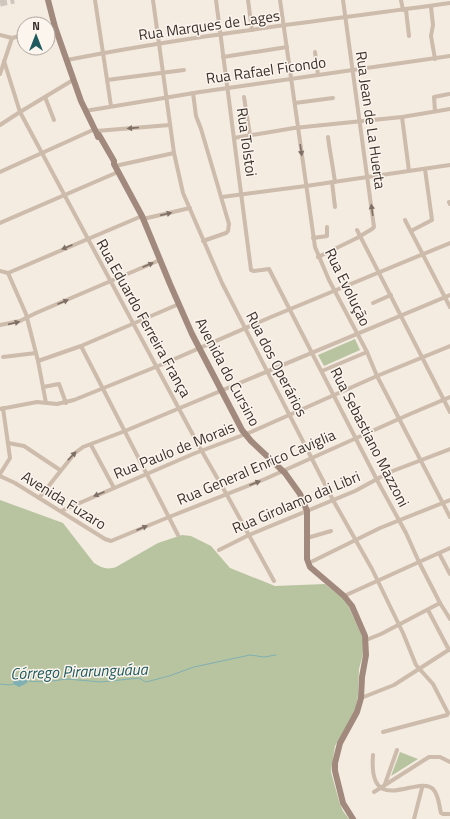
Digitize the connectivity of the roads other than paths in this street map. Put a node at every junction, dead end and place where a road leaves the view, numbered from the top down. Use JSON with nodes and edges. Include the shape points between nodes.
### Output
{"nodes":[{"id":1,"x":48,"y":0,"type":"edge"},
{"id":2,"x":94,"y":0,"type":"edge"},
{"id":3,"x":153,"y":0,"type":"edge"},
{"id":4,"x":216,"y":0,"type":"edge"},
{"id":5,"x":248,"y":0,"type":"edge"},
{"id":6,"x":280,"y":0,"type":"edge"},
{"id":7,"x":343,"y":0,"type":"edge"},
{"id":8,"x":401,"y":0,"type":"edge"},
{"id":9,"x":447,"y":2,"type":"edge"},
{"id":10,"x":431,"y":6,"type":"junction"},
{"id":11,"x":404,"y":10,"type":"junction"},
{"id":12,"x":52,"y":16,"type":"edge"},
{"id":13,"x":345,"y":18,"type":"junction"},
{"id":14,"x":284,"y":26,"type":"junction"},
{"id":15,"x":56,"y":30,"type":"edge"},
{"id":16,"x":252,"y":30,"type":"junction"},
{"id":17,"x":0,"y":35,"type":"edge"},
{"id":18,"x":220,"y":35,"type":"junction"},
{"id":19,"x":410,"y":36,"type":"dead end"},
{"id":20,"x":16,"y":37,"type":"edge"},
{"id":21,"x":12,"y":38,"type":"junction"},
{"id":22,"x":159,"y":44,"type":"junction"},
{"id":23,"x":287,"y":47,"type":"junction"},
{"id":24,"x":315,"y":52,"type":"dead end"},
{"id":25,"x":103,"y":53,"type":"junction"},
{"id":26,"x":450,"y":56,"type":"edge"},
{"id":27,"x":223,"y":57,"type":"junction"},
{"id":28,"x":435,"y":58,"type":"junction"},
{"id":29,"x":67,"y":60,"type":"junction"},
{"id":30,"x":4,"y":62,"type":"junction"},
{"id":31,"x":184,"y":70,"type":"dead end"},
{"id":32,"x":352,"y":70,"type":"junction"},
{"id":33,"x":163,"y":72,"type":"junction"},
{"id":34,"x":0,"y":74,"type":"edge"},
{"id":35,"x":318,"y":75,"type":"junction"},
{"id":36,"x":291,"y":79,"type":"junction"},
{"id":37,"x":73,"y":80,"type":"junction"},
{"id":38,"x":107,"y":80,"type":"junction"},
{"id":39,"x":227,"y":88,"type":"junction"},
{"id":40,"x":193,"y":93,"type":"junction"},
{"id":41,"x":449,"y":94,"type":"dead end"},
{"id":42,"x":44,"y":97,"type":"junction"},
{"id":43,"x":244,"y":97,"type":"dead end"},
{"id":44,"x":167,"y":98,"type":"junction"},
{"id":45,"x":333,"y":98,"type":"dead end"},
{"id":46,"x":295,"y":103,"type":"junction"},
{"id":47,"x":111,"y":106,"type":"junction"},
{"id":48,"x":450,"y":109,"type":"edge"},
{"id":49,"x":86,"y":110,"type":"junction"},
{"id":50,"x":435,"y":111,"type":"junction"},
{"id":51,"x":20,"y":112,"type":"junction"},
{"id":52,"x":402,"y":117,"type":"junction"},
{"id":53,"x":54,"y":120,"type":"dead end"},
{"id":54,"x":359,"y":121,"type":"junction"},
{"id":55,"x":0,"y":125,"type":"edge"},
{"id":56,"x":170,"y":125,"type":"junction"},
{"id":57,"x":298,"y":127,"type":"junction"},
{"id":58,"x":96,"y":131,"type":"junction"},
{"id":59,"x":250,"y":135,"type":"junction"},
{"id":60,"x":328,"y":137,"type":"dead end"},
{"id":61,"x":234,"y":138,"type":"junction"},
{"id":62,"x":42,"y":153,"type":"junction"},
{"id":63,"x":174,"y":153,"type":"junction"},
{"id":64,"x":450,"y":165,"type":"edge"},
{"id":65,"x":116,"y":167,"type":"junction"},
{"id":66,"x":425,"y":169,"type":"junction"},
{"id":67,"x":409,"y":171,"type":"junction"},
{"id":68,"x":0,"y":172,"type":"edge"},
{"id":69,"x":367,"y":178,"type":"junction"},
{"id":70,"x":334,"y":182,"type":"junction"},
{"id":71,"x":306,"y":186,"type":"junction"},
{"id":72,"x":241,"y":195,"type":"junction"},
{"id":73,"x":64,"y":196,"type":"junction"},
{"id":74,"x":222,"y":197,"type":"junction"},
{"id":75,"x":335,"y":207,"type":"dead end"},
{"id":76,"x":190,"y":208,"type":"junction"},
{"id":77,"x":142,"y":218,"type":"junction"},
{"id":78,"x":405,"y":220,"type":"dead end"},
{"id":79,"x":0,"y":223,"type":"edge"},
{"id":80,"x":326,"y":227,"type":"dead end"},
{"id":81,"x":357,"y":230,"type":"dead end"},
{"id":82,"x":411,"y":231,"type":"junction"},
{"id":83,"x":361,"y":236,"type":"junction"},
{"id":84,"x":87,"y":238,"type":"junction"},
{"id":85,"x":313,"y":238,"type":"junction"},
{"id":86,"x":203,"y":241,"type":"junction"},
{"id":87,"x":450,"y":243,"type":"edge"},
{"id":88,"x":424,"y":254,"type":"junction"},
{"id":89,"x":318,"y":257,"type":"junction"},
{"id":90,"x":160,"y":260,"type":"junction"},
{"id":91,"x":267,"y":268,"type":"joint"},
{"id":92,"x":0,"y":271,"type":"edge"},
{"id":93,"x":379,"y":272,"type":"junction"},
{"id":94,"x":8,"y":273,"type":"junction"},
{"id":95,"x":110,"y":281,"type":"junction"},
{"id":96,"x":335,"y":291,"type":"junction"},
{"id":97,"x":391,"y":295,"type":"junction"},
{"id":98,"x":450,"y":295,"type":"edge"},
{"id":99,"x":445,"y":297,"type":"junction"},
{"id":100,"x":373,"y":303,"type":"dead end"},
{"id":101,"x":179,"y":304,"type":"junction"},
{"id":102,"x":450,"y":307,"type":"edge"},
{"id":103,"x":290,"y":310,"type":"junction"},
{"id":104,"x":401,"y":315,"type":"junction"},
{"id":105,"x":27,"y":317,"type":"junction"},
{"id":106,"x":133,"y":323,"type":"junction"},
{"id":107,"x":0,"y":325,"type":"edge"},
{"id":108,"x":246,"y":328,"type":"junction"},
{"id":109,"x":357,"y":333,"type":"junction"},
{"id":110,"x":81,"y":346,"type":"junction"},
{"id":111,"x":450,"y":346,"type":"edge"},
{"id":112,"x":200,"y":348,"type":"junction"},
{"id":113,"x":312,"y":352,"type":"junction"},
{"id":114,"x":367,"y":352,"type":"junction"},
{"id":115,"x":36,"y":353,"type":"junction"},
{"id":116,"x":3,"y":357,"type":"dead end"},
{"id":117,"x":423,"y":358,"type":"junction"},
{"id":118,"x":38,"y":361,"type":"junction"},
{"id":119,"x":156,"y":367,"type":"junction"},
{"id":120,"x":322,"y":371,"type":"junction"},
{"id":121,"x":267,"y":372,"type":"junction"},
{"id":122,"x":377,"y":376,"type":"junction"},
{"id":123,"x":43,"y":387,"type":"junction"},
{"id":124,"x":102,"y":388,"type":"junction"},
{"id":125,"x":222,"y":391,"type":"junction"},
{"id":126,"x":334,"y":396,"type":"junction"},
{"id":127,"x":450,"y":397,"type":"edge"},
{"id":128,"x":444,"y":399,"type":"junction"},
{"id":129,"x":46,"y":403,"type":"junction"},
{"id":130,"x":66,"y":403,"type":"junction"},
{"id":131,"x":179,"y":408,"type":"junction"},
{"id":132,"x":2,"y":409,"type":"edge"},
{"id":133,"x":450,"y":412,"type":"edge"},
{"id":134,"x":290,"y":415,"type":"junction"},
{"id":135,"x":399,"y":419,"type":"junction"},
{"id":136,"x":125,"y":431,"type":"junction"},
{"id":137,"x":245,"y":434,"type":"junction"},
{"id":138,"x":356,"y":438,"type":"junction"},
{"id":139,"x":8,"y":443,"type":"junction"},
{"id":140,"x":91,"y":445,"type":"junction"},
{"id":141,"x":450,"y":449,"type":"edge"},
{"id":142,"x":202,"y":451,"type":"junction"},
{"id":143,"x":312,"y":458,"type":"junction"},
{"id":144,"x":420,"y":460,"type":"junction"},
{"id":145,"x":60,"y":470,"type":"junction"},
{"id":146,"x":282,"y":470,"type":"junction"},
{"id":147,"x":147,"y":474,"type":"junction"},
{"id":148,"x":0,"y":475,"type":"edge"},
{"id":149,"x":377,"y":480,"type":"junction"},
{"id":150,"x":114,"y":488,"type":"junction"},
{"id":151,"x":227,"y":495,"type":"junction"},
{"id":152,"x":39,"y":498,"type":"junction"},
{"id":153,"x":333,"y":500,"type":"junction"},
{"id":154,"x":450,"y":500,"type":"edge"},
{"id":155,"x":443,"y":503,"type":"junction"},
{"id":156,"x":61,"y":511,"type":"junction"},
{"id":157,"x":307,"y":511,"type":"junction"},
{"id":158,"x":169,"y":517,"type":"junction"},
{"id":159,"x":450,"y":517,"type":"edge"},
{"id":160,"x":399,"y":520,"type":"junction"},
{"id":161,"x":331,"y":530,"type":"dead end"},
{"id":162,"x":178,"y":535,"type":"dead end"},
{"id":163,"x":249,"y":535,"type":"junction"},
{"id":164,"x":307,"y":538,"type":"junction"},
{"id":165,"x":116,"y":540,"type":"joint"},
{"id":166,"x":357,"y":540,"type":"junction"},
{"id":167,"x":450,"y":548,"type":"edge"},
{"id":168,"x":219,"y":550,"type":"dead end"},
{"id":169,"x":440,"y":553,"type":"junction"},
{"id":170,"x":313,"y":561,"type":"dead end"},
{"id":171,"x":419,"y":562,"type":"junction"},
{"id":172,"x":450,"y":574,"type":"edge"},
{"id":173,"x":378,"y":581,"type":"junction"},
{"id":174,"x":274,"y":582,"type":"dead end"},
{"id":175,"x":344,"y":596,"type":"junction"},
{"id":176,"x":440,"y":603,"type":"junction"},
{"id":177,"x":428,"y":610,"type":"junction"},
{"id":178,"x":450,"y":619,"type":"edge"},
{"id":179,"x":398,"y":625,"type":"junction"},
{"id":180,"x":366,"y":640,"type":"junction"},
{"id":181,"x":450,"y":650,"type":"edge"},
{"id":182,"x":419,"y":669,"type":"junction"},
{"id":183,"x":361,"y":698,"type":"junction"},
{"id":184,"x":383,"y":732,"type":"dead end"},
{"id":185,"x":397,"y":750,"type":"dead end"},
{"id":186,"x":373,"y":755,"type":"dead end"},
{"id":187,"x":450,"y":762,"type":"edge"},
{"id":188,"x":385,"y":784,"type":"junction"},
{"id":189,"x":422,"y":788,"type":"junction"},
{"id":190,"x":374,"y":792,"type":"junction"},
{"id":191,"x":412,"y":793,"type":"dead end"},
{"id":192,"x":377,"y":797,"type":"dead end"},
{"id":193,"x":450,"y":814,"type":"edge"},
{"id":194,"x":353,"y":819,"type":"edge"},
{"id":195,"x":414,"y":819,"type":"edge"}],
"edges":[{"from":1,"to":12,"type":"main road","name":"Avenida do Cursino"},
{"from":2,"to":25,"type":"street"},
{"from":3,"to":22,"type":"street","name":"Rua dos Operários"},
{"from":4,"to":18,"type":"street","name":"Rua Tolstoi"},
{"from":5,"to":16,"type":"street"},
{"from":6,"to":14,"type":"street","name":"Rua Evolução"},
{"from":7,"to":13,"type":"street","name":"Rua Jean de La Huerta"},
{"from":8,"to":11,"type":"street"},
{"from":9,"to":10,"type":"street","name":"Rua Marques de Lages"},
{"from":10,"to":11,"type":"street","name":"Rua Marques de Lages"},
{"from":10,"to":28,"type":"street","via":[[431,36]]},
{"from":11,"to":13,"type":"street","name":"Rua Marques de Lages"},
{"from":11,"to":19,"type":"street"},
{"from":13,"to":14,"type":"street","name":"Rua Marques de Lages"},
{"from":13,"to":32,"type":"street","name":"Rua Jean de La Huerta"},
{"from":14,"to":16,"type":"street","name":"Rua Marques de Lages"},
{"from":14,"to":23,"type":"street","name":"Rua Evolução"},
{"from":15,"to":29,"type":"main road","name":"Avenida do Cursino"},
{"from":16,"to":18,"type":"street","name":"Rua Marques de Lages"},
{"from":17,"to":21,"type":"street"},
{"from":18,"to":22,"type":"street","name":"Rua Marques de Lages"},
{"from":18,"to":27,"type":"street","name":"Rua Tolstoi"},
{"from":20,"to":21,"type":"street"},
{"from":21,"to":30,"type":"street"},
{"from":22,"to":25,"type":"street","name":"Rua Marques de Lages"},
{"from":22,"to":33,"type":"street","name":"Rua dos Operários"},
{"from":23,"to":27,"type":"street"},
{"from":23,"to":36,"type":"street","name":"Rua Evolução"},
{"from":24,"to":35,"type":"street"},
{"from":25,"to":29,"type":"street","name":"Rua Marques de Lages"},
{"from":25,"to":38,"type":"street"},
{"from":26,"to":28,"type":"street","name":"Rua Rafael Ficondo"},
{"from":27,"to":39,"type":"street","name":"Rua Tolstoi"},
{"from":28,"to":32,"type":"street","name":"Rua Rafael Ficondo"},
{"from":29,"to":37,"type":"main road","name":"Avenida do Cursino"},
{"from":30,"to":34,"type":"street"},
{"from":30,"to":51,"type":"street","name":"Rua Eduardo Ferreira França"},
{"from":31,"to":33,"type":"street"},
{"from":32,"to":35,"type":"street","name":"Rua Rafael Ficondo"},
{"from":32,"to":54,"type":"street","name":"Rua Jean de La Huerta"},
{"from":33,"to":38,"type":"street"},
{"from":33,"to":44,"type":"street","name":"Rua dos Operários"},
{"from":35,"to":36,"type":"street","name":"Rua Rafael Ficondo"},
{"from":36,"to":39,"type":"street","name":"Rua Rafael Ficondo"},
{"from":36,"to":46,"type":"street","name":"Rua Evolução"},
{"from":37,"to":42,"type":"street"},
{"from":37,"to":49,"type":"main road","name":"Avenida do Cursino"},
{"from":38,"to":47,"type":"street"},
{"from":39,"to":40,"type":"street","name":"Rua Rafael Ficondo"},
{"from":39,"to":61,"type":"street","name":"Rua Tolstoi"},
{"from":40,"to":44,"type":"street","name":"Rua Rafael Ficondo"},
{"from":40,"to":74,"type":"street","via":[[196,116]]},
{"from":41,"to":50,"type":"street","via":[[434,96]]},
{"from":42,"to":51,"type":"street"},
{"from":42,"to":53,"type":"street"},
{"from":43,"to":59,"type":"street"},
{"from":44,"to":47,"type":"street","name":"Rua Rafael Ficondo"},
{"from":44,"to":56,"type":"street","name":"Rua dos Operários"},
{"from":45,"to":46,"type":"street"},
{"from":46,"to":57,"type":"street","name":"Rua Evolução"},
{"from":47,"to":49,"type":"street","name":"Rua Rafael Ficondo"},
{"from":48,"to":50,"type":"street"},
{"from":49,"to":58,"type":"main road","name":"Avenida do Cursino"},
{"from":50,"to":52,"type":"street"},
{"from":51,"to":55,"type":"street"},
{"from":51,"to":62,"type":"street","name":"Rua Eduardo Ferreira França"},
{"from":52,"to":54,"type":"street"},
{"from":52,"to":67,"type":"street"},
{"from":54,"to":57,"type":"street"},
{"from":54,"to":69,"type":"street","name":"Rua Jean de La Huerta"},
{"from":56,"to":58,"type":"street","one_way":true},
{"from":56,"to":63,"type":"street","name":"Rua dos Operários"},
{"from":57,"to":59,"type":"street"},
{"from":57,"to":71,"type":"street","name":"Rua Evolução","one_way":true},
{"from":58,"to":62,"type":"street"},
{"from":58,"to":65,"type":"main road","name":"Avenida do Cursino"},
{"from":59,"to":61,"type":"street"},
{"from":60,"to":70,"type":"street"},
{"from":61,"to":72,"type":"street","name":"Rua Tolstoi"},
{"from":62,"to":68,"type":"street"},
{"from":62,"to":73,"type":"street","name":"Rua Eduardo Ferreira França"},
{"from":63,"to":65,"type":"street"},
{"from":63,"to":76,"type":"street","name":"Rua dos Operários","via":[[181,186]]},
{"from":64,"to":66,"type":"street"},
{"from":65,"to":73,"type":"street"},
{"from":65,"to":77,"type":"main road","name":"Avenida do Cursino"},
{"from":66,"to":67,"type":"street"},
{"from":66,"to":82,"type":"street","via":[[432,220]]},
{"from":67,"to":69,"type":"street"},
{"from":69,"to":70,"type":"street"},
{"from":83,"to":69,"type":"street","name":"Rua Jean de La Huerta","one_way":true,"via":[[374,226]]},
{"from":70,"to":71,"type":"street"},
{"from":70,"to":75,"type":"street"},
{"from":71,"to":72,"type":"street"},
{"from":71,"to":85,"type":"street","name":"Rua Evolução"},
{"from":72,"to":74,"type":"street"},
{"from":72,"to":91,"type":"street","name":"Rua Tolstoi","via":[[251,270]]},
{"from":73,"to":79,"type":"street"},
{"from":73,"to":84,"type":"street","name":"Rua Eduardo Ferreira França"},
{"from":74,"to":86,"type":"street","via":[[228,217],[228,231]]},
{"from":77,"to":76,"type":"street","one_way":true},
{"from":76,"to":86,"type":"street","name":"Rua dos Operários"},
{"from":77,"to":84,"type":"street"},
{"from":77,"to":90,"type":"main road","name":"Avenida do Cursino"},
{"from":78,"to":82,"type":"street"},
{"from":80,"to":85,"type":"street","via":[[327,236]]},
{"from":81,"to":83,"type":"street"},
{"from":82,"to":88,"type":"street"},
{"from":83,"to":89,"type":"street"},
{"from":83,"to":93,"type":"street"},
{"from":84,"to":94,"type":"street","one_way":true},
{"from":84,"to":95,"type":"street","name":"Rua Eduardo Ferreira França"},
{"from":85,"to":89,"type":"street","name":"Rua Evolução"},
{"from":86,"to":108,"type":"street","name":"Rua dos Operários"},
{"from":87,"to":88,"type":"street"},
{"from":88,"to":93,"type":"street"},
{"from":88,"to":99,"type":"street"},
{"from":89,"to":96,"type":"street","name":"Rua Evolução"},
{"from":95,"to":90,"type":"street","one_way":true},
{"from":90,"to":101,"type":"main road","name":"Avenida do Cursino"},
{"from":91,"to":103,"type":"street","name":"Rua Sebastiano Mazzoni"},
{"from":92,"to":94,"type":"street"},
{"from":93,"to":96,"type":"street"},
{"from":93,"to":97,"type":"street"},
{"from":94,"to":105,"type":"street"},
{"from":105,"to":95,"type":"street","one_way":true},
{"from":95,"to":106,"type":"street","name":"Rua Eduardo Ferreira França"},
{"from":96,"to":103,"type":"street"},
{"from":96,"to":109,"type":"street","name":"Rua Evolução"},
{"from":97,"to":100,"type":"street"},
{"from":97,"to":104,"type":"street"},
{"from":98,"to":99,"type":"street"},
{"from":99,"to":102,"type":"street"},
{"from":99,"to":104,"type":"street"},
{"from":101,"to":106,"type":"street"},
{"from":101,"to":112,"type":"main road","name":"Avenida do Cursino"},
{"from":103,"to":108,"type":"street"},
{"from":103,"to":113,"type":"street","name":"Rua Sebastiano Mazzoni"},
{"from":104,"to":109,"type":"street"},
{"from":104,"to":117,"type":"street"},
{"from":107,"to":105,"type":"street","one_way":true},
{"from":105,"to":115,"type":"street"},
{"from":106,"to":110,"type":"street"},
{"from":106,"to":119,"type":"street","name":"Rua Eduardo Ferreira França"},
{"from":108,"to":112,"type":"street"},
{"from":108,"to":121,"type":"street","name":"Rua dos Operários"},
{"from":109,"to":113,"type":"street"},
{"from":109,"to":114,"type":"street","name":"Rua Evolução"},
{"from":110,"to":118,"type":"street"},
{"from":110,"to":124,"type":"street"},
{"from":111,"to":117,"type":"street","name":"Rua Paulo de Morais"},
{"from":112,"to":119,"type":"street"},
{"from":112,"to":125,"type":"main road","name":"Avenida do Cursino"},
{"from":113,"to":120,"type":"street","name":"Rua Sebastiano Mazzoni"},
{"from":113,"to":121,"type":"street"},
{"from":114,"to":120,"type":"street"},
{"from":114,"to":122,"type":"street","name":"Rua Evolução"},
{"from":115,"to":116,"type":"street"},
{"from":115,"to":118,"type":"street"},
{"from":117,"to":122,"type":"street","name":"Rua Paulo de Morais"},
{"from":117,"to":128,"type":"street"},
{"from":118,"to":123,"type":"street"},
{"from":119,"to":124,"type":"street"},
{"from":119,"to":131,"type":"street","name":"Rua Eduardo Ferreira França"},
{"from":120,"to":126,"type":"street","name":"Rua Sebastiano Mazzoni"},
{"from":121,"to":125,"type":"street"},
{"from":121,"to":134,"type":"street","name":"Rua dos Operários"},
{"from":122,"to":126,"type":"street","name":"Rua Paulo de Morais"},
{"from":122,"to":135,"type":"street","name":"Rua Evolução"},
{"from":123,"to":129,"type":"street"},
{"from":123,"to":130,"type":"street","via":[[59,384]]},
{"from":124,"to":130,"type":"street"},
{"from":124,"to":136,"type":"street"},
{"from":125,"to":131,"type":"street"},
{"from":125,"to":137,"type":"main road","name":"Avenida do Cursino"},
{"from":126,"to":134,"type":"street","name":"Rua Paulo de Morais"},
{"from":126,"to":138,"type":"street","name":"Rua Sebastiano Mazzoni"},
{"from":127,"to":128,"type":"street","name":"Rua General Enrico Caviglia"},
{"from":128,"to":133,"type":"street"},
{"from":128,"to":135,"type":"street","name":"Rua General Enrico Caviglia"},
{"from":129,"to":130,"type":"street"},
{"from":129,"to":132,"type":"street","via":[[23,404]]},
{"from":131,"to":136,"type":"street"},
{"from":131,"to":142,"type":"street","name":"Rua Eduardo Ferreira França"},
{"from":132,"to":139,"type":"street"},
{"from":134,"to":137,"type":"street","name":"Rua Paulo de Morais"},
{"from":134,"to":143,"type":"street","name":"Rua dos Operários"},
{"from":135,"to":138,"type":"street","name":"Rua General Enrico Caviglia"},
{"from":135,"to":144,"type":"street","name":"Rua Evolução"},
{"from":136,"to":140,"type":"street"},
{"from":136,"to":147,"type":"street"},
{"from":137,"to":142,"type":"street","name":"Rua Paulo de Morais"},
{"from":137,"to":146,"type":"main road","name":"Avenida do Cursino"},
{"from":138,"to":143,"type":"street","name":"Rua General Enrico Caviglia"},
{"from":138,"to":149,"type":"street","name":"Rua Sebastiano Mazzoni"},
{"from":139,"to":145,"type":"street","via":[[24,446]]},
{"from":139,"to":148,"type":"street","via":[[10,458]]},
{"from":145,"to":140,"type":"street","one_way":true,"via":[[75,453]]},
{"from":140,"to":150,"type":"street"},
{"from":141,"to":144,"type":"street","name":"Rua Girolamo dai Libri"},
{"from":142,"to":147,"type":"street","name":"Rua Paulo de Morais"},
{"from":142,"to":151,"type":"street","name":"Rua Eduardo Ferreira França"},
{"from":143,"to":146,"type":"street","name":"Rua General Enrico Caviglia"},
{"from":143,"to":153,"type":"street","name":"Rua dos Operários"},
{"from":144,"to":149,"type":"street","name":"Rua Girolamo dai Libri","via":[[385,474]]},
{"from":144,"to":155,"type":"street","name":"Rua Evolução"},
{"from":145,"to":152,"type":"street"},
{"from":151,"to":146,"type":"street","name":"Rua General Enrico Caviglia","one_way":true},
{"from":146,"to":157,"type":"main road","name":"Avenida do Cursino","via":[[300,494]]},
{"from":147,"to":150,"type":"street","name":"Rua Paulo de Morais"},
{"from":147,"to":158,"type":"street"},
{"from":148,"to":152,"type":"street","name":"Avenida Fuzaro"},
{"from":149,"to":153,"type":"street","name":"Rua Girolamo dai Libri"},
{"from":149,"to":160,"type":"street","name":"Rua Sebastiano Mazzoni"},
{"from":150,"to":156,"type":"street","name":"Rua Paulo de Morais","one_way":true},
{"from":151,"to":158,"type":"street","name":"Rua General Enrico Caviglia"},
{"from":151,"to":163,"type":"street","name":"Rua Eduardo Ferreira França"},
{"from":152,"to":156,"type":"street","name":"Avenida Fuzaro"},
{"from":153,"to":157,"type":"street","name":"Rua Girolamo dai Libri"},
{"from":153,"to":166,"type":"street","name":"Rua dos Operários"},
{"from":154,"to":155,"type":"street"},
{"from":155,"to":159,"type":"street","name":"Rua Evolução"},
{"from":155,"to":160,"type":"street"},
{"from":156,"to":165,"type":"street","name":"Avenida Fuzaro","via":[[111,542]]},
{"from":157,"to":163,"type":"street","name":"Rua Girolamo dai Libri"},
{"from":157,"to":164,"type":"main road","name":"Avenida do Cursino"},
{"from":158,"to":162,"type":"street"},
{"from":165,"to":158,"type":"street","name":"Rua General Enrico Caviglia","one_way":true},
{"from":160,"to":166,"type":"street"},
{"from":160,"to":171,"type":"street","name":"Rua Sebastiano Mazzoni"},
{"from":161,"to":164,"type":"street"},
{"from":163,"to":168,"type":"street","name":"Rua Girolamo dai Libri"},
{"from":163,"to":174,"type":"street","name":"Rua Eduardo Ferreira França"},
{"from":164,"to":175,"type":"main road","name":"Avenida do Cursino","via":[[307,559],[310,568]]},
{"from":166,"to":170,"type":"street"},
{"from":166,"to":173,"type":"street","name":"Rua dos Operários"},
{"from":167,"to":169,"type":"street"},
{"from":169,"to":171,"type":"street"},
{"from":169,"to":172,"type":"street"},
{"from":171,"to":173,"type":"street"},
{"from":171,"to":176,"type":"street","name":"Rua Sebastiano Mazzoni"},
{"from":173,"to":175,"type":"street"},
{"from":173,"to":179,"type":"street","name":"Rua dos Operários"},
{"from":175,"to":180,"type":"main road","name":"Avenida do Cursino","via":[[352,606]]},
{"from":176,"to":177,"type":"street"},
{"from":176,"to":178,"type":"street","name":"Rua Sebastiano Mazzoni"},
{"from":177,"to":179,"type":"street"},
{"from":177,"to":181,"type":"street"},
{"from":179,"to":180,"type":"street"},
{"from":179,"to":182,"type":"street","name":"Rua dos Operários"},
{"from":180,"to":183,"type":"main road","name":"Avenida do Cursino"},
{"from":181,"to":182,"type":"street"},
{"from":182,"to":183,"type":"street","via":[[394,685]]},
{"from":182,"to":184,"type":"street","name":"Rua dos Operários","via":[[433,684],[447,715]]},
{"from":183,"to":194,"type":"main road","name":"Avenida do Cursino","via":[[338,748],[335,763],[343,803]]},
{"from":185,"to":188,"type":"street"},
{"from":186,"to":190,"type":"street"},
{"from":187,"to":188,"type":"street","via":[[430,756]]},
{"from":188,"to":190,"type":"street"},
{"from":189,"to":191,"type":"street"},
{"from":189,"to":193,"type":"street","via":[[429,787],[434,790],[440,813]]},
{"from":189,"to":195,"type":"street"},
{"from":190,"to":192,"type":"street"}]}
